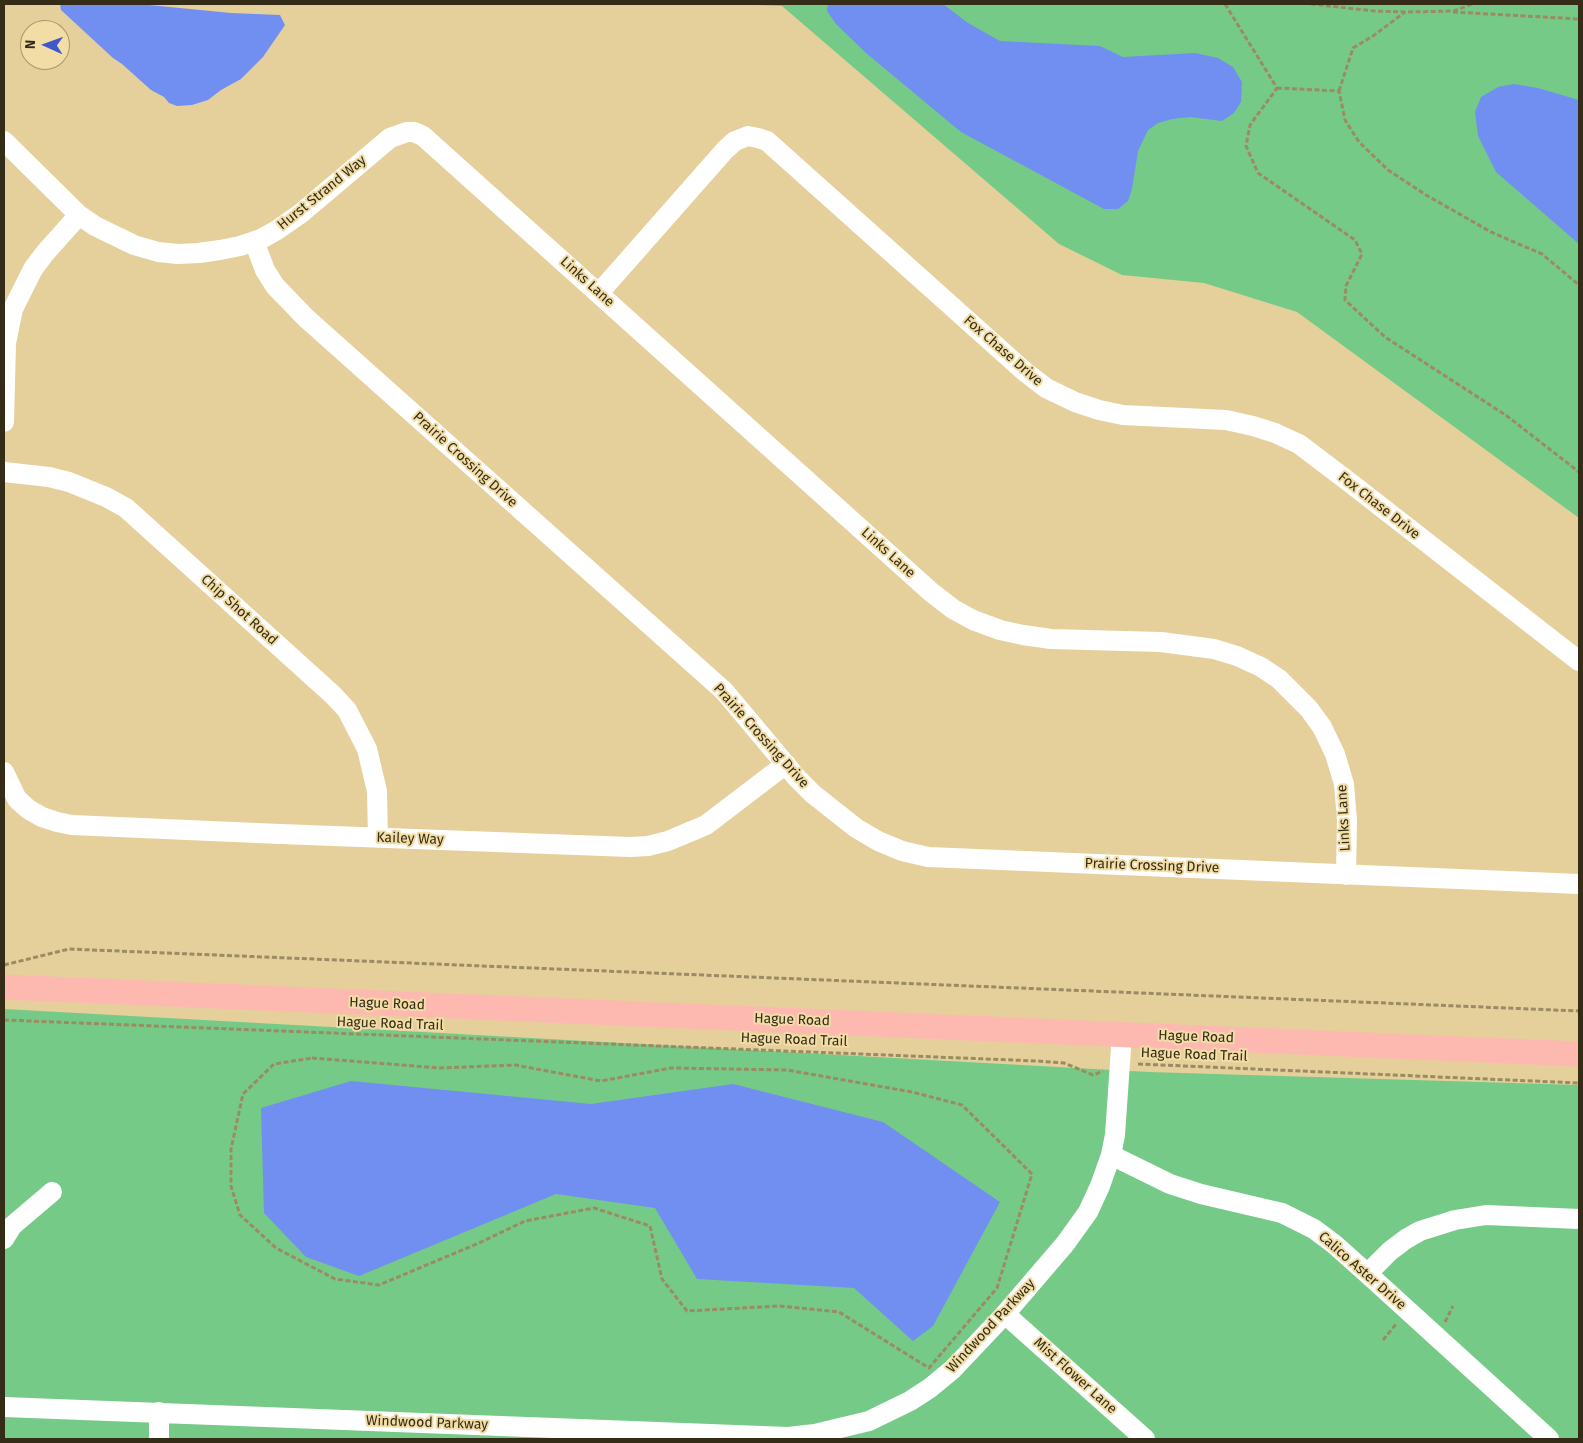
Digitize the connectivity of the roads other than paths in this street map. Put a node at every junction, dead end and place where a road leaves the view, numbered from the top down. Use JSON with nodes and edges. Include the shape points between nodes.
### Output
{"nodes":[{"id":1,"x":407,"y":132,"type":"joint"},
{"id":2,"x":4,"y":141,"type":"edge"},
{"id":3,"x":79,"y":215,"type":"junction"},
{"id":4,"x":254,"y":241,"type":"junction"},
{"id":5,"x":599,"y":293,"type":"junction"},
{"id":6,"x":4,"y":422,"type":"edge"},
{"id":7,"x":4,"y":472,"type":"edge"},
{"id":8,"x":1579,"y":661,"type":"edge"},
{"id":9,"x":786,"y":764,"type":"junction"},
{"id":10,"x":4,"y":772,"type":"edge"},
{"id":11,"x":378,"y":838,"type":"junction"},
{"id":12,"x":1346,"y":875,"type":"junction"},
{"id":13,"x":1579,"y":884,"type":"edge"},
{"id":14,"x":4,"y":987,"type":"edge"},
{"id":15,"x":1122,"y":1034,"type":"junction"},
{"id":16,"x":1579,"y":1054,"type":"edge"},
{"id":17,"x":1111,"y":1155,"type":"junction"},
{"id":18,"x":52,"y":1192,"type":"dead end"},
{"id":19,"x":1579,"y":1218,"type":"edge"},
{"id":20,"x":4,"y":1240,"type":"edge"},
{"id":21,"x":1368,"y":1273,"type":"junction"},
{"id":22,"x":1005,"y":1314,"type":"junction"},
{"id":23,"x":4,"y":1407,"type":"edge"},
{"id":24,"x":159,"y":1412,"type":"junction"},
{"id":25,"x":354,"y":1430,"type":"edge"},
{"id":26,"x":550,"y":1434,"type":"edge"},
{"id":27,"x":744,"y":1437,"type":"edge"},
{"id":28,"x":159,"y":1439,"type":"edge"},
{"id":29,"x":1145,"y":1439,"type":"edge"},
{"id":30,"x":1549,"y":1439,"type":"edge"}],
"edges":[{"from":1,"to":4,"type":"street","name":"Hurst Strand Way","via":[[381,144],[300,214]]},
{"from":1,"to":5,"type":"street","name":"Links Lane","via":[[423,136]]},
{"from":2,"to":3,"type":"street","name":"Hurst Strand Way"},
{"from":3,"to":4,"type":"street","name":"Hurst Strand Way","via":[[113,236],[158,252],[199,253]]},
{"from":3,"to":6,"type":"street","via":[[33,269],[13,309],[6,343]]},
{"from":4,"to":9,"type":"street","name":"Prairie Crossing Drive","via":[[275,286],[299,312],[724,691]]},
{"from":5,"to":8,"type":"street","name":"Fox Chase Drive","via":[[725,150],[748,136],[766,141],[1024,372],[1046,388],[1099,410],[1226,420],[1275,433],[1298,444]]},
{"from":5,"to":12,"type":"street","name":"Links Lane","via":[[952,609],[972,620],[1023,636],[1161,642],[1214,649],[1261,667],[1279,680],[1322,727],[1335,754],[1344,784],[1348,820]]},
{"from":7,"to":11,"type":"street","name":"Chip Shot Road","via":[[69,482],[126,508],[333,695],[347,710],[367,749],[378,791]]},
{"from":9,"to":11,"type":"street","name":"Kailey Way","via":[[706,825],[648,846]]},
{"from":9,"to":12,"type":"street","name":"Prairie Crossing Drive","via":[[814,794],[856,828],[902,851],[928,857]]},
{"from":10,"to":11,"type":"street","name":"Kailey Way","via":[[17,799],[28,809],[57,822]]},
{"from":12,"to":13,"type":"street","name":"Prairie Crossing Drive"},
{"from":14,"to":15,"type":"main road","name":"Hague Road"},
{"from":15,"to":16,"type":"main road","name":"Hague Road"},
{"from":15,"to":17,"type":"street","name":"Windwood Parkway","via":[[1117,1118]]},
{"from":17,"to":21,"type":"street","name":"Calico Aster Drive","via":[[1170,1184],[1282,1213],[1300,1221]]},
{"from":17,"to":22,"type":"street","name":"Windwood Parkway","via":[[1088,1212],[1066,1244]]},
{"from":18,"to":20,"type":"street","via":[[12,1226]]},
{"from":19,"to":21,"type":"street","via":[[1486,1215],[1455,1220],[1406,1239]]},
{"from":21,"to":30,"type":"street","name":"Calico Aster Drive"},
{"from":22,"to":27,"type":"street","name":"Windwood Parkway","via":[[953,1370],[890,1412],[869,1421],[816,1434]]},
{"from":22,"to":29,"type":"street","name":"Mist Flower Lane"},
{"from":23,"to":24,"type":"street","name":"Windwood Parkway"},
{"from":24,"to":25,"type":"street","name":"Windwood Parkway"},
{"from":24,"to":28,"type":"street"},
{"from":25,"to":26,"type":"street","name":"Windwood Parkway"},
{"from":26,"to":27,"type":"street","name":"Windwood Parkway"}]}
